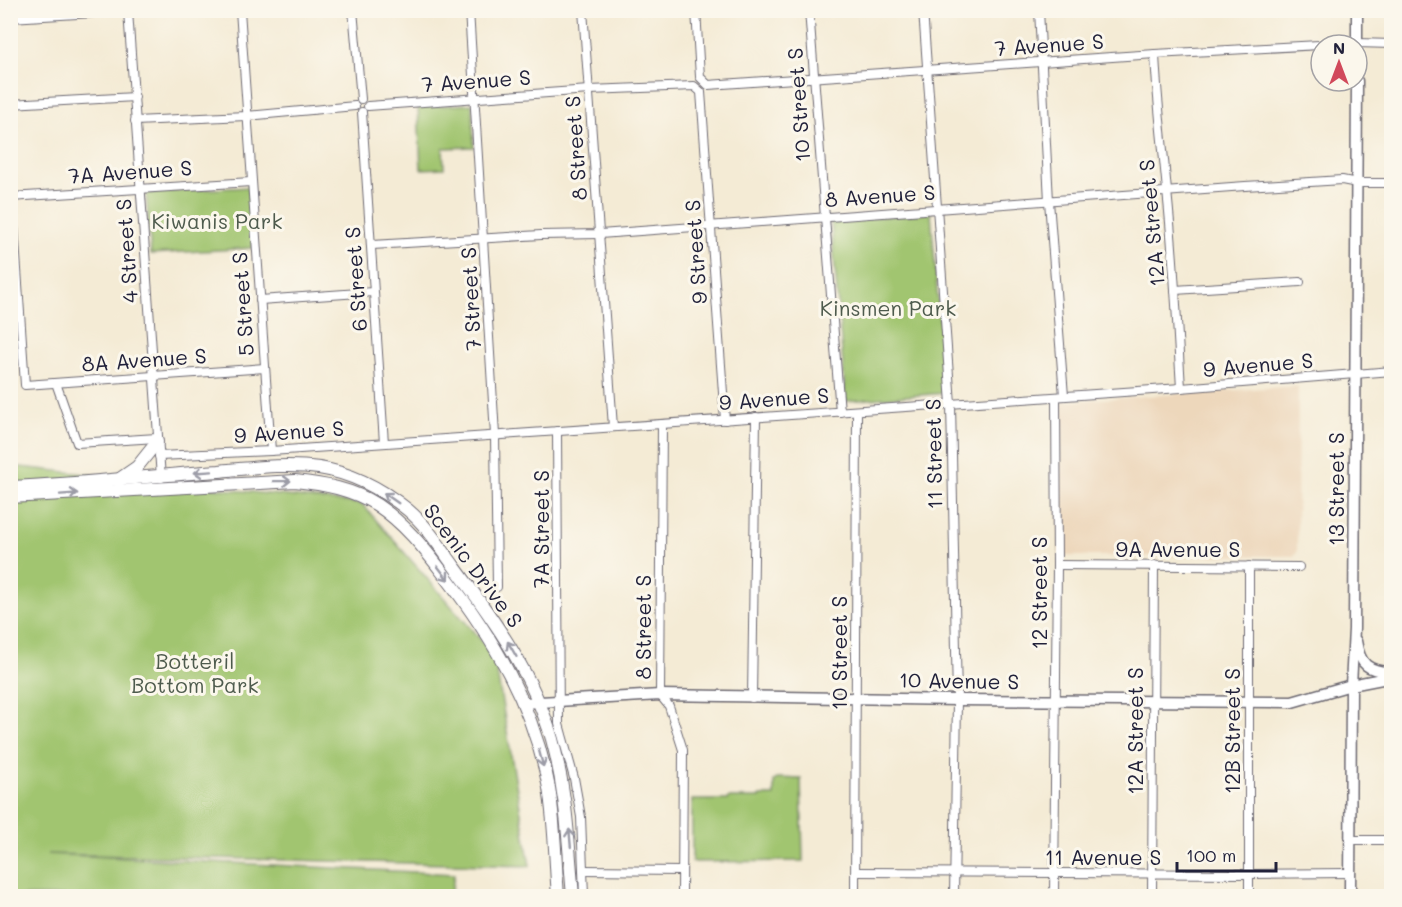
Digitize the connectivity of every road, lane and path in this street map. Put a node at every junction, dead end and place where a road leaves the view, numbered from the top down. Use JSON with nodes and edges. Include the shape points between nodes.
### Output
{"nodes":[{"id":1,"x":128,"y":10,"type":"edge"},
{"id":2,"x":240,"y":10,"type":"edge"},
{"id":3,"x":353,"y":10,"type":"edge"},
{"id":4,"x":469,"y":10,"type":"edge"},
{"id":5,"x":583,"y":10,"type":"edge"},
{"id":6,"x":696,"y":10,"type":"edge"},
{"id":7,"x":809,"y":10,"type":"edge"},
{"id":8,"x":923,"y":10,"type":"edge"},
{"id":9,"x":1039,"y":10,"type":"edge"},
{"id":10,"x":1357,"y":10,"type":"edge"},
{"id":11,"x":10,"y":18,"type":"edge"},
{"id":12,"x":1357,"y":33,"type":"edge"},
{"id":13,"x":1369,"y":44,"type":"edge"},
{"id":14,"x":1392,"y":44,"type":"edge"},
{"id":15,"x":1309,"y":46,"type":"edge"},
{"id":16,"x":1155,"y":54,"type":"junction"},
{"id":17,"x":1043,"y":62,"type":"junction"},
{"id":18,"x":927,"y":70,"type":"junction"},
{"id":19,"x":813,"y":78,"type":"junction"},
{"id":20,"x":694,"y":86,"type":"joint"},
{"id":21,"x":589,"y":90,"type":"junction"},
{"id":22,"x":1357,"y":93,"type":"edge"},
{"id":23,"x":135,"y":97,"type":"junction"},
{"id":24,"x":475,"y":98,"type":"junction"},
{"id":25,"x":361,"y":99,"type":"junction"},
{"id":26,"x":10,"y":104,"type":"edge"},
{"id":27,"x":355,"y":106,"type":"junction"},
{"id":28,"x":368,"y":106,"type":"junction"},
{"id":29,"x":362,"y":112,"type":"junction"},
{"id":30,"x":246,"y":116,"type":"junction"},
{"id":31,"x":135,"y":121,"type":"junction"},
{"id":32,"x":251,"y":182,"type":"junction"},
{"id":33,"x":1357,"y":183,"type":"junction"},
{"id":34,"x":1392,"y":183,"type":"edge"},
{"id":35,"x":139,"y":188,"type":"junction"},
{"id":36,"x":1167,"y":192,"type":"junction"},
{"id":37,"x":11,"y":197,"type":"edge"},
{"id":38,"x":1049,"y":201,"type":"junction"},
{"id":39,"x":937,"y":209,"type":"junction"},
{"id":40,"x":824,"y":217,"type":"junction"},
{"id":41,"x":711,"y":226,"type":"junction"},
{"id":42,"x":600,"y":234,"type":"junction"},
{"id":43,"x":484,"y":238,"type":"junction"},
{"id":44,"x":372,"y":245,"type":"junction"},
{"id":45,"x":1300,"y":282,"type":"dead end"},
{"id":46,"x":1175,"y":290,"type":"junction"},
{"id":47,"x":374,"y":292,"type":"junction"},
{"id":48,"x":260,"y":300,"type":"junction"},
{"id":49,"x":265,"y":368,"type":"junction"},
{"id":50,"x":1392,"y":371,"type":"edge"},
{"id":51,"x":1356,"y":374,"type":"junction"},
{"id":52,"x":153,"y":376,"type":"junction"},
{"id":53,"x":56,"y":383,"type":"junction"},
{"id":54,"x":1181,"y":388,"type":"junction"},
{"id":55,"x":1060,"y":396,"type":"junction"},
{"id":56,"x":951,"y":404,"type":"junction"},
{"id":57,"x":857,"y":411,"type":"junction"},
{"id":58,"x":840,"y":412,"type":"junction"},
{"id":59,"x":756,"y":417,"type":"junction"},
{"id":60,"x":725,"y":420,"type":"junction"},
{"id":61,"x":662,"y":424,"type":"junction"},
{"id":62,"x":613,"y":427,"type":"junction"},
{"id":63,"x":557,"y":431,"type":"junction"},
{"id":64,"x":495,"y":435,"type":"junction"},
{"id":65,"x":157,"y":440,"type":"junction"},
{"id":66,"x":384,"y":443,"type":"junction"},
{"id":67,"x":271,"y":451,"type":"junction"},
{"id":68,"x":159,"y":456,"type":"junction"},
{"id":69,"x":161,"y":475,"type":"junction"},
{"id":70,"x":120,"y":478,"type":"junction"},
{"id":71,"x":10,"y":487,"type":"edge"},
{"id":72,"x":160,"y":488,"type":"junction"},
{"id":73,"x":10,"y":497,"type":"edge"},
{"id":74,"x":1057,"y":564,"type":"junction"},
{"id":75,"x":1154,"y":565,"type":"junction"},
{"id":76,"x":1249,"y":566,"type":"junction"},
{"id":77,"x":1299,"y":567,"type":"dead end"},
{"id":78,"x":497,"y":587,"type":"dead end"},
{"id":79,"x":1354,"y":629,"type":"junction"},
{"id":80,"x":1392,"y":675,"type":"edge"},
{"id":81,"x":1351,"y":685,"type":"junction"},
{"id":82,"x":660,"y":695,"type":"junction"},
{"id":83,"x":752,"y":698,"type":"junction"},
{"id":84,"x":559,"y":699,"type":"junction"},
{"id":85,"x":856,"y":699,"type":"junction"},
{"id":86,"x":957,"y":700,"type":"junction"},
{"id":87,"x":1056,"y":700,"type":"junction"},
{"id":88,"x":539,"y":701,"type":"junction"},
{"id":89,"x":1152,"y":702,"type":"junction"},
{"id":90,"x":1249,"y":702,"type":"junction"},
{"id":91,"x":523,"y":703,"type":"junction"},
{"id":92,"x":1350,"y":840,"type":"junction"},
{"id":93,"x":1392,"y":840,"type":"edge"},
{"id":94,"x":583,"y":870,"type":"junction"},
{"id":95,"x":681,"y":870,"type":"junction"},
{"id":96,"x":856,"y":872,"type":"junction"},
{"id":97,"x":1350,"y":873,"type":"junction"},
{"id":98,"x":953,"y":874,"type":"junction"},
{"id":99,"x":1054,"y":874,"type":"junction"},
{"id":100,"x":1152,"y":874,"type":"junction"},
{"id":101,"x":1250,"y":874,"type":"junction"},
{"id":102,"x":558,"y":897,"type":"edge"},
{"id":103,"x":573,"y":897,"type":"edge"},
{"id":104,"x":584,"y":897,"type":"edge"},
{"id":105,"x":682,"y":897,"type":"edge"},
{"id":106,"x":855,"y":897,"type":"edge"},
{"id":107,"x":954,"y":897,"type":"edge"},
{"id":108,"x":1054,"y":897,"type":"edge"},
{"id":109,"x":1152,"y":897,"type":"edge"},
{"id":110,"x":1250,"y":897,"type":"edge"},
{"id":111,"x":1350,"y":897,"type":"edge"}],
"edges":[{"from":1,"to":11,"type":"street"},
{"from":1,"to":23,"type":"street","name":"4 Street S"},
{"from":2,"to":30,"type":"street","name":"5 Street S"},
{"from":3,"to":25,"type":"street"},
{"from":4,"to":24,"type":"street","name":"7 Street S"},
{"from":5,"to":21,"type":"street","name":"8 Street S"},
{"from":6,"to":19,"type":"street","name":"7 Avenue S","via":[[700,77],[708,85]]},
{"from":7,"to":19,"type":"street","name":"10 Street S"},
{"from":8,"to":18,"type":"street","name":"11 Street S"},
{"from":9,"to":17,"type":"street","name":"12 Street S"},
{"from":10,"to":12,"type":"street"},
{"from":13,"to":14,"type":"street","name":"7 Avenue S"},
{"from":15,"to":16,"type":"street","name":"7 Avenue S"},
{"from":16,"to":17,"type":"street","name":"7 Avenue S"},
{"from":16,"to":36,"type":"street","name":"12A Street S"},
{"from":17,"to":18,"type":"street","name":"7 Avenue S"},
{"from":17,"to":38,"type":"street","name":"12 Street S"},
{"from":18,"to":19,"type":"street","name":"7 Avenue S"},
{"from":18,"to":39,"type":"street","name":"11 Street S"},
{"from":19,"to":40,"type":"street","name":"10 Street S"},
{"from":20,"to":21,"type":"street","name":"7 Avenue S"},
{"from":20,"to":41,"type":"street","name":"9 Street S","via":[[701,92]]},
{"from":21,"to":24,"type":"street","name":"7 Avenue S"},
{"from":21,"to":42,"type":"street","name":"8 Street S"},
{"from":22,"to":33,"type":"street","name":"13 Street S"},
{"from":23,"to":26,"type":"street"},
{"from":23,"to":31,"type":"street","name":"4 Street S"},
{"from":24,"to":28,"type":"street","name":"7 Avenue S"},
{"from":24,"to":43,"type":"street","name":"7 Street S"},
{"from":25,"to":27,"type":"street"},
{"from":25,"to":28,"type":"street"},
{"from":27,"to":29,"type":"street"},
{"from":27,"to":30,"type":"street"},
{"from":28,"to":29,"type":"street"},
{"from":29,"to":44,"type":"street","name":"6 Street S"},
{"from":30,"to":31,"type":"street"},
{"from":30,"to":32,"type":"street","name":"5 Street S"},
{"from":31,"to":35,"type":"street","name":"4 Street S"},
{"from":32,"to":35,"type":"street","name":"7A Avenue S"},
{"from":32,"to":48,"type":"street","name":"5 Street S"},
{"from":33,"to":34,"type":"street","name":"8 Avenue S"},
{"from":33,"to":36,"type":"street","name":"8 Avenue S","via":[[1342,180]]},
{"from":33,"to":51,"type":"street","name":"13 Street S"},
{"from":35,"to":37,"type":"street","name":"7A Avenue S"},
{"from":35,"to":52,"type":"street","name":"4 Street S"},
{"from":36,"to":38,"type":"street","name":"8 Avenue S"},
{"from":36,"to":46,"type":"street","name":"12A Street S"},
{"from":37,"to":53,"type":"street","name":"8A Avenue S","via":[[25,385]]},
{"from":38,"to":39,"type":"street","name":"8 Avenue S"},
{"from":38,"to":55,"type":"street","name":"12 Street S"},
{"from":39,"to":40,"type":"street","name":"8 Avenue S"},
{"from":39,"to":56,"type":"street","name":"11 Street S"},
{"from":40,"to":41,"type":"street","name":"8 Avenue S"},
{"from":40,"to":58,"type":"street","name":"10 Street S"},
{"from":41,"to":42,"type":"street","name":"8 Avenue S"},
{"from":41,"to":60,"type":"street","name":"9 Street S"},
{"from":42,"to":43,"type":"street","name":"8 Avenue S"},
{"from":42,"to":62,"type":"street","name":"8 Street S"},
{"from":43,"to":44,"type":"street","name":"8 Avenue S"},
{"from":43,"to":64,"type":"street","name":"7 Street S"},
{"from":44,"to":47,"type":"street","name":"6 Street S"},
{"from":45,"to":46,"type":"street"},
{"from":46,"to":54,"type":"street","name":"12A Street S"},
{"from":47,"to":48,"type":"street"},
{"from":47,"to":66,"type":"street","name":"6 Street S"},
{"from":48,"to":49,"type":"street","name":"5 Street S"},
{"from":49,"to":52,"type":"street","name":"8A Avenue S"},
{"from":49,"to":67,"type":"street","name":"5 Street S"},
{"from":50,"to":51,"type":"street","name":"9 Avenue S"},
{"from":51,"to":54,"type":"street","name":"9 Avenue S"},
{"from":51,"to":79,"type":"street","name":"13 Street S"},
{"from":52,"to":53,"type":"street","name":"8A Avenue S"},
{"from":52,"to":65,"type":"street","name":"4 Street S"},
{"from":53,"to":65,"type":"street","via":[[77,443]]},
{"from":54,"to":55,"type":"street","name":"9 Avenue S"},
{"from":55,"to":56,"type":"street","name":"9 Avenue S"},
{"from":55,"to":74,"type":"street","name":"12 Street S"},
{"from":56,"to":57,"type":"street","name":"9 Avenue S"},
{"from":56,"to":86,"type":"street","name":"11 Street S"},
{"from":57,"to":58,"type":"street","name":"9 Avenue S"},
{"from":57,"to":85,"type":"street","name":"10 Street S"},
{"from":58,"to":59,"type":"street","name":"9 Avenue S"},
{"from":59,"to":60,"type":"street","name":"9 Avenue S"},
{"from":59,"to":83,"type":"street"},
{"from":60,"to":61,"type":"street","name":"9 Avenue S"},
{"from":61,"to":62,"type":"street","name":"9 Avenue S"},
{"from":61,"to":82,"type":"street","name":"8 Street S"},
{"from":62,"to":63,"type":"street","name":"9 Avenue S"},
{"from":63,"to":64,"type":"street","name":"9 Avenue S"},
{"from":63,"to":84,"type":"street","name":"7A Street S"},
{"from":64,"to":66,"type":"street","name":"9 Avenue S"},
{"from":64,"to":78,"type":"street","name":"7 Street S"},
{"from":65,"to":68,"type":"street","name":"4 Street S"},
{"from":65,"to":70,"type":"main road","via":[[137,468]]},
{"from":66,"to":67,"type":"street","name":"9 Avenue S"},
{"from":67,"to":68,"type":"street","name":"9 Avenue S"},
{"from":68,"to":69,"type":"street","name":"4 Street S"},
{"from":69,"to":70,"type":"main road","name":"Scenic Drive S"},
{"from":69,"to":72,"type":"street","name":"4 Street S"},
{"from":88,"to":69,"type":"main road","name":"Scenic Drive S","one_way":true,"via":[[510,646],[427,530],[386,494],[356,478],[317,468],[266,467]]},
{"from":70,"to":71,"type":"main road","name":"Scenic Drive S"},
{"from":73,"to":72,"type":"main road","name":"Scenic Drive S","one_way":true},
{"from":72,"to":91,"type":"main road","name":"Scenic Drive S","one_way":true,"via":[[295,481],[348,491],[376,505],[424,548],[470,608],[504,662]]},
{"from":74,"to":75,"type":"street","name":"9A Avenue S"},
{"from":74,"to":87,"type":"street","name":"12 Street S"},
{"from":75,"to":76,"type":"street","name":"9A Avenue S"},
{"from":75,"to":89,"type":"street","name":"12A Street S"},
{"from":76,"to":77,"type":"street","name":"9A Avenue S"},
{"from":76,"to":90,"type":"street","name":"12B Street S"},
{"from":79,"to":80,"type":"street","via":[[1364,663],[1370,669]]},
{"from":79,"to":81,"type":"street","name":"13 Street S"},
{"from":80,"to":81,"type":"street","name":"10 Avenue S"},
{"from":81,"to":90,"type":"street","name":"10 Avenue S","via":[[1292,702]]},
{"from":81,"to":92,"type":"street","name":"13 Street S"},
{"from":82,"to":83,"type":"street","name":"10 Avenue S"},
{"from":82,"to":84,"type":"street","name":"10 Avenue S"},
{"from":82,"to":95,"type":"street","name":"8 Street S","via":[[669,706],[683,750]]},
{"from":83,"to":85,"type":"street","name":"10 Avenue S"},
{"from":84,"to":88,"type":"street","name":"10 Avenue S"},
{"from":84,"to":94,"type":"street","via":[[559,724],[580,817]]},
{"from":85,"to":86,"type":"street","name":"10 Avenue S"},
{"from":85,"to":96,"type":"street","name":"10 Street S"},
{"from":86,"to":87,"type":"street","name":"10 Avenue S"},
{"from":86,"to":98,"type":"street","name":"11 Street S"},
{"from":87,"to":89,"type":"street","name":"10 Avenue S"},
{"from":87,"to":99,"type":"street","name":"12 Street S"},
{"from":88,"to":91,"type":"street","name":"10 Avenue S"},
{"from":103,"to":88,"type":"main road","name":"Scenic Drive S","one_way":true,"via":[[564,791]]},
{"from":89,"to":90,"type":"street","name":"10 Avenue S"},
{"from":89,"to":100,"type":"street","name":"12A Street S"},
{"from":90,"to":101,"type":"street","name":"12B Street S"},
{"from":91,"to":102,"type":"main road","name":"Scenic Drive S","one_way":true,"via":[[548,787]]},
{"from":92,"to":93,"type":"street"},
{"from":92,"to":97,"type":"street","name":"13 Street S"},
{"from":94,"to":95,"type":"street"},
{"from":94,"to":104,"type":"street"},
{"from":95,"to":105,"type":"street","name":"8 Street S"},
{"from":96,"to":98,"type":"street","name":"11 Avenue S"},
{"from":96,"to":106,"type":"street","name":"10 Street S"},
{"from":97,"to":101,"type":"street","name":"11 Avenue S"},
{"from":97,"to":111,"type":"street","name":"13 Street S"},
{"from":98,"to":99,"type":"street","name":"11 Avenue S"},
{"from":98,"to":107,"type":"street","name":"11 Street S"},
{"from":99,"to":100,"type":"street","name":"11 Avenue S"},
{"from":99,"to":108,"type":"street","name":"12 Street S"},
{"from":100,"to":101,"type":"street","name":"11 Avenue S"},
{"from":100,"to":109,"type":"street","name":"12A Street S"},
{"from":101,"to":110,"type":"street","name":"12B Street S"}]}
